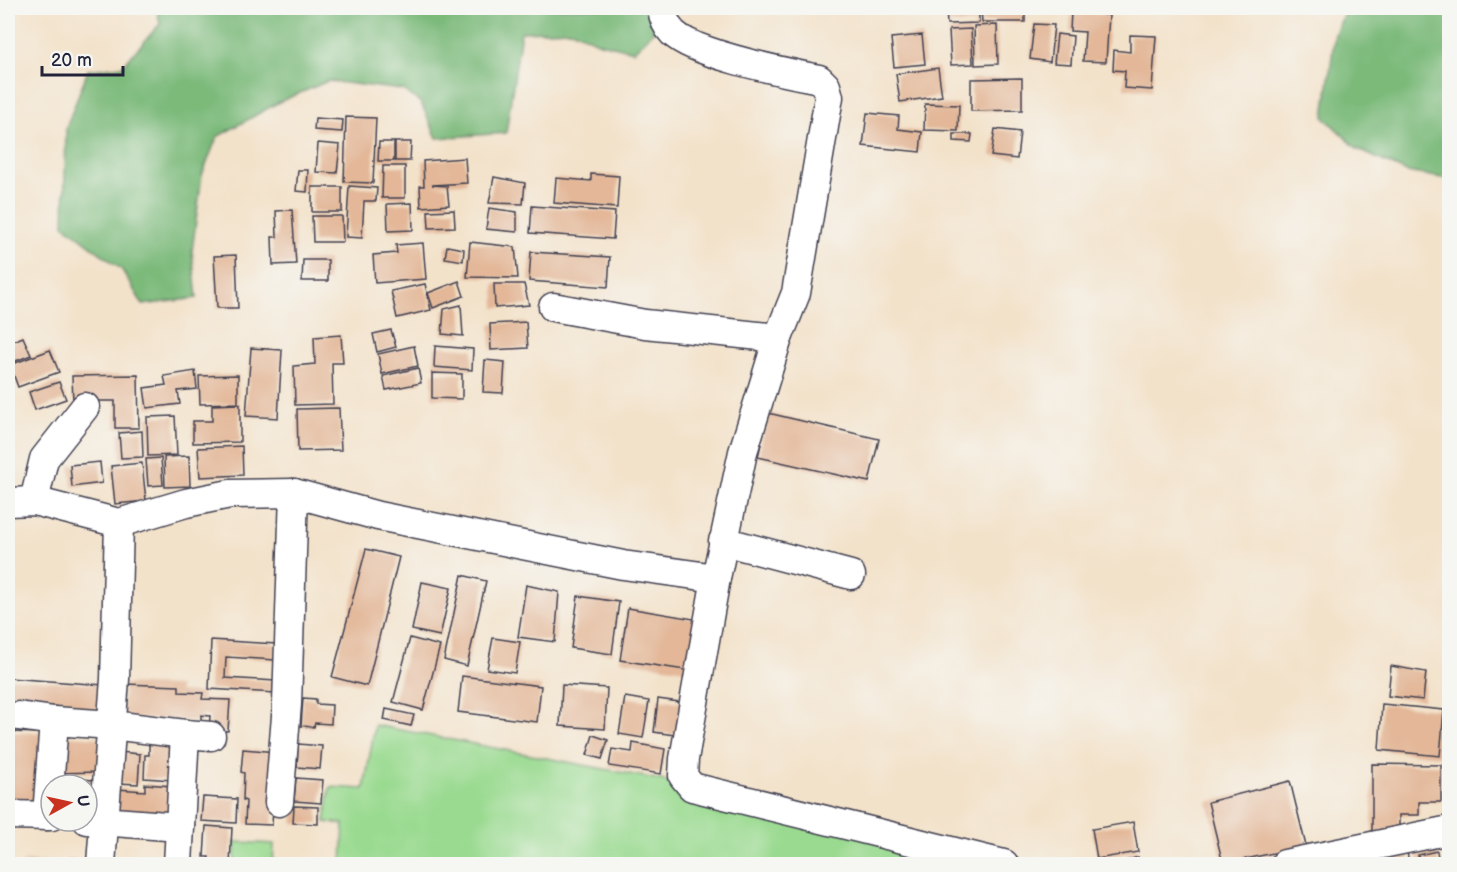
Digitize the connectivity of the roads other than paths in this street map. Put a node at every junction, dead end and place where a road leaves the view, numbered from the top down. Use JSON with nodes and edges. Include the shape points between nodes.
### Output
{"nodes":[{"id":1,"x":662,"y":8,"type":"edge"},
{"id":2,"x":553,"y":307,"type":"dead end"},
{"id":3,"x":778,"y":338,"type":"junction"},
{"id":4,"x":85,"y":407,"type":"dead end"},
{"id":5,"x":294,"y":493,"type":"junction"},
{"id":6,"x":20,"y":501,"type":"edge"},
{"id":7,"x":119,"y":524,"type":"junction"},
{"id":8,"x":723,"y":541,"type":"junction"},
{"id":9,"x":851,"y":575,"type":"dead end"},
{"id":10,"x":716,"y":578,"type":"junction"},
{"id":11,"x":18,"y":716,"type":"dead end"},
{"id":12,"x":54,"y":721,"type":"junction"},
{"id":13,"x":112,"y":725,"type":"junction"},
{"id":14,"x":51,"y":773,"type":"edge"},
{"id":15,"x":99,"y":798,"type":"edge"},
{"id":16,"x":279,"y":802,"type":"dead end"},
{"id":17,"x":39,"y":817,"type":"edge"},
{"id":18,"x":8,"y":819,"type":"edge"},
{"id":19,"x":99,"y":821,"type":"edge"},
{"id":20,"x":180,"y":827,"type":"junction"},
{"id":21,"x":1449,"y":830,"type":"edge"},
{"id":22,"x":97,"y":833,"type":"edge"},
{"id":23,"x":1319,"y":860,"type":"edge"},
{"id":24,"x":987,"y":862,"type":"edge"},
{"id":25,"x":101,"y":864,"type":"edge"},
{"id":26,"x":178,"y":864,"type":"edge"},
{"id":27,"x":1284,"y":864,"type":"edge"}],
"edges":[{"from":1,"to":3,"type":"street","via":[[671,32],[684,41],[751,64],[819,79],[826,86],[829,97],[820,161],[796,293]]},
{"from":2,"to":3,"type":"street","via":[[645,324]]},
{"from":3,"to":8,"type":"street","via":[[743,452]]},
{"from":4,"to":6,"type":"street","via":[[44,459]]},
{"from":5,"to":7,"type":"street","via":[[230,494]]},
{"from":5,"to":10,"type":"street","via":[[400,521]]},
{"from":5,"to":16,"type":"street","via":[[287,704]]},
{"from":6,"to":7,"type":"street"},
{"from":7,"to":13,"type":"street"},
{"from":8,"to":9,"type":"street"},
{"from":8,"to":10,"type":"street"},
{"from":10,"to":24,"type":"street","via":[[684,759],[683,776],[692,787]]},
{"from":11,"to":12,"type":"street"},
{"from":12,"to":13,"type":"street"},
{"from":12,"to":14,"type":"street"},
{"from":13,"to":15,"type":"street"},
{"from":13,"to":20,"type":"street","via":[[198,735]]},
{"from":17,"to":18,"type":"street"},
{"from":19,"to":20,"type":"street"},
{"from":20,"to":26,"type":"street"},
{"from":21,"to":23,"type":"street"},
{"from":22,"to":25,"type":"street"},
{"from":23,"to":27,"type":"street"}]}
